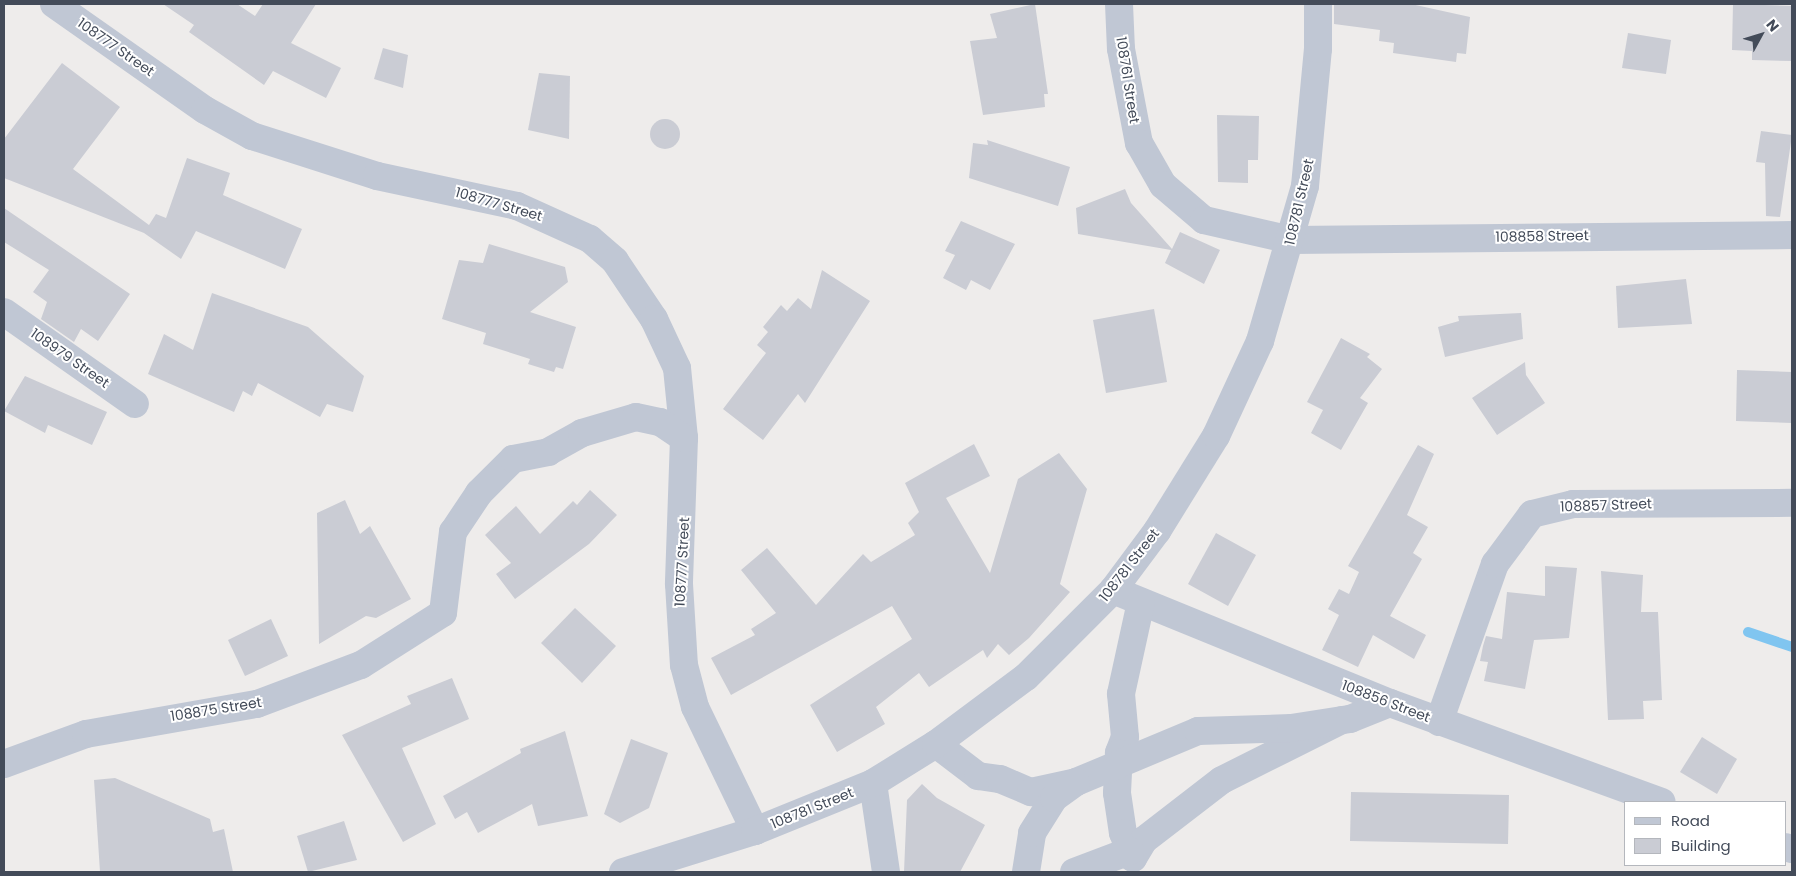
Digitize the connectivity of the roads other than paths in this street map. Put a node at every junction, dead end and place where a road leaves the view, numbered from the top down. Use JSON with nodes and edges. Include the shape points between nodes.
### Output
{"nodes":[{"id":1,"x":54,"y":4,"type":"edge"},
{"id":2,"x":1119,"y":4,"type":"edge"},
{"id":3,"x":1318,"y":4,"type":"edge"},
{"id":4,"x":1792,"y":235,"type":"edge"},
{"id":5,"x":1291,"y":240,"type":"junction"},
{"id":6,"x":4,"y":312,"type":"edge"},
{"id":7,"x":135,"y":404,"type":"dead end"},
{"id":8,"x":684,"y":438,"type":"junction"},
{"id":9,"x":1792,"y":503,"type":"edge"},
{"id":10,"x":1113,"y":590,"type":"junction"},
{"id":11,"x":1141,"y":602,"type":"junction"},
{"id":12,"x":1390,"y":703,"type":"junction"},
{"id":13,"x":1342,"y":720,"type":"junction"},
{"id":14,"x":1439,"y":722,"type":"junction"},
{"id":15,"x":936,"y":744,"type":"junction"},
{"id":16,"x":1120,"y":763,"type":"junction"},
{"id":17,"x":4,"y":764,"type":"edge"},
{"id":18,"x":1076,"y":782,"type":"junction"},
{"id":19,"x":873,"y":783,"type":"junction"},
{"id":20,"x":1659,"y":801,"type":"edge"},
{"id":21,"x":755,"y":831,"type":"junction"},
{"id":22,"x":1133,"y":860,"type":"edge"},
{"id":23,"x":623,"y":872,"type":"edge"},
{"id":24,"x":886,"y":872,"type":"edge"},
{"id":25,"x":1026,"y":872,"type":"edge"},
{"id":26,"x":1074,"y":872,"type":"edge"}],
"edges":[{"from":1,"to":8,"type":"street","name":"108777 Street","via":[[205,110],[252,136],[378,176],[517,206],[590,239],[615,261],[668,345],[683,402]]},
{"from":2,"to":5,"type":"street","name":"108761 Street","via":[[1131,114],[1139,143],[1163,185],[1204,220]]},
{"from":3,"to":5,"type":"street","name":"108781 Street","via":[[1312,147]]},
{"from":4,"to":5,"type":"street","name":"108858 Street"},
{"from":5,"to":10,"type":"street","name":"108781 Street","via":[[1260,341],[1216,436],[1157,531]]},
{"from":6,"to":7,"type":"street","name":"108979 Street"},
{"from":8,"to":17,"type":"street","name":"108875 Street","via":[[660,422],[636,417],[582,433],[548,452],[513,459],[501,468],[453,532],[443,613],[361,665],[257,704],[86,734]]},
{"from":8,"to":21,"type":"street","name":"108777 Street","via":[[679,584],[684,665],[695,706]]},
{"from":9,"to":14,"type":"street","name":"108857 Street","via":[[1573,504],[1532,514],[1495,564]]},
{"from":10,"to":11,"type":"street","name":"108856 Street"},
{"from":10,"to":15,"type":"street","name":"108781 Street","via":[[1026,677]]},
{"from":11,"to":12,"type":"street","name":"108856 Street"},
{"from":11,"to":16,"type":"street","via":[[1121,694],[1125,737]]},
{"from":12,"to":13,"type":"street"},
{"from":12,"to":14,"type":"street","name":"108856 Street"},
{"from":13,"to":16,"type":"street","via":[[1282,729],[1198,731]]},
{"from":13,"to":22,"type":"street","via":[[1222,780],[1144,840]]},
{"from":14,"to":20,"type":"street","name":"108856 Street"},
{"from":15,"to":18,"type":"street","via":[[978,776],[1000,779],[1030,792]]},
{"from":15,"to":19,"type":"street","name":"108781 Street"},
{"from":16,"to":18,"type":"street"},
{"from":16,"to":22,"type":"street","via":[[1117,793]]},
{"from":18,"to":25,"type":"street","via":[[1054,798],[1032,833]]},
{"from":19,"to":21,"type":"street","name":"108781 Street"},
{"from":19,"to":24,"type":"street"},
{"from":21,"to":23,"type":"street","name":"108781 Street"},
{"from":22,"to":26,"type":"street"}]}
